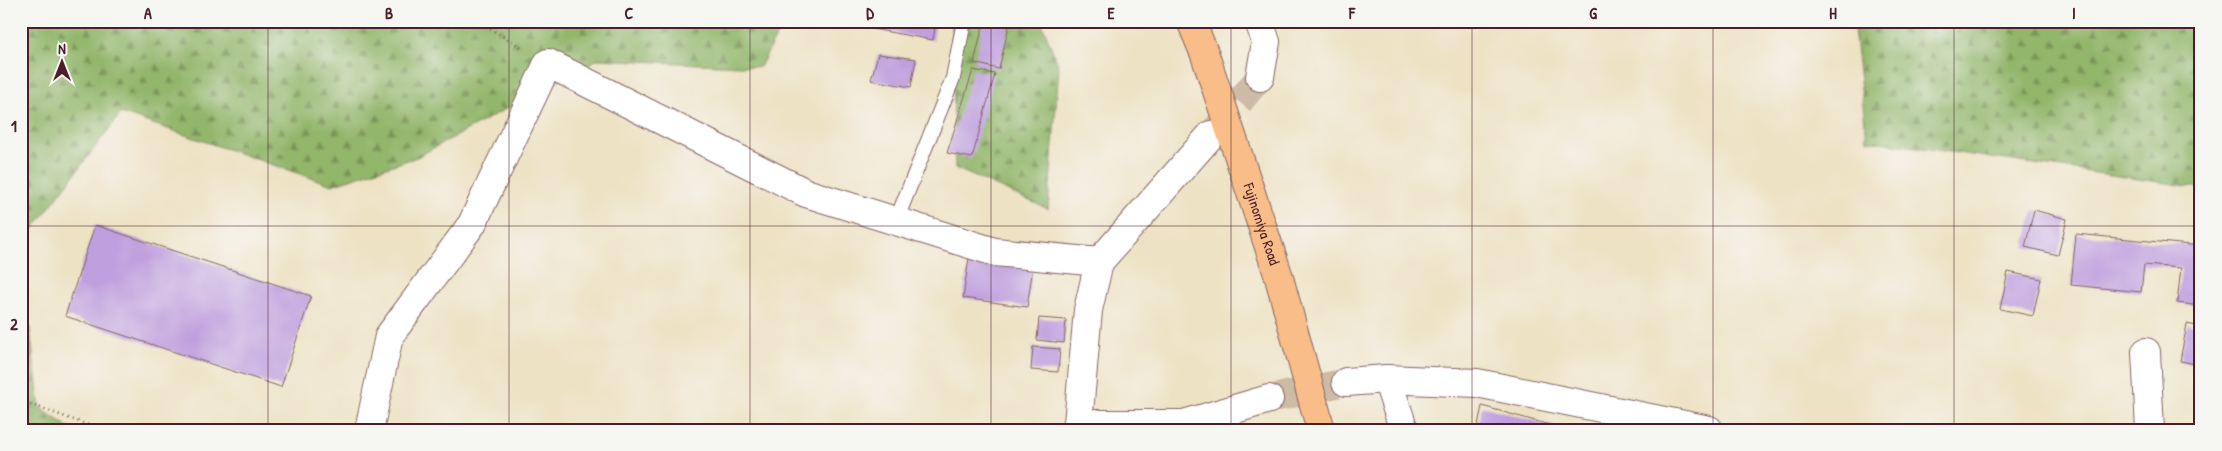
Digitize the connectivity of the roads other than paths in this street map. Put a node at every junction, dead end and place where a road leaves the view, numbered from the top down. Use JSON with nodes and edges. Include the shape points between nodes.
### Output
{"nodes":[{"id":1,"x":964,"y":21,"type":"edge"},
{"id":2,"x":1185,"y":21,"type":"edge"},
{"id":3,"x":1191,"y":21,"type":"edge"},
{"id":4,"x":1258,"y":21,"type":"edge"},
{"id":5,"x":1205,"y":55,"type":"junction"},
{"id":6,"x":1260,"y":77,"type":"tunnel mouth"},
{"id":7,"x":1211,"y":135,"type":"tunnel mouth"},
{"id":8,"x":896,"y":221,"type":"junction"},
{"id":9,"x":1099,"y":262,"type":"junction"},
{"id":10,"x":2146,"y":352,"type":"dead end"},
{"id":11,"x":1387,"y":379,"type":"junction"},
{"id":12,"x":1346,"y":382,"type":"tunnel mouth"},
{"id":13,"x":1269,"y":399,"type":"tunnel mouth"},
{"id":14,"x":1077,"y":427,"type":"edge"},
{"id":15,"x":369,"y":430,"type":"edge"},
{"id":16,"x":1321,"y":430,"type":"edge"},
{"id":17,"x":1404,"y":430,"type":"edge"},
{"id":18,"x":1709,"y":430,"type":"edge"},
{"id":19,"x":2150,"y":430,"type":"edge"}],
"edges":[{"from":1,"to":8,"type":"lane","via":[[953,78]]},
{"from":2,"to":5,"type":"highway"},
{"from":3,"to":5,"type":"highway","name":"Fujinomiya Road"},
{"from":4,"to":6,"type":"street","via":[[1266,42]]},
{"from":5,"to":16,"type":"highway","name":"Fujinomiya Road","via":[[1278,274]]},
{"from":7,"to":9,"type":"street"},
{"from":8,"to":9,"type":"street","via":[[995,252]]},
{"from":8,"to":15,"type":"street","via":[[806,193],[548,63],[472,224],[389,336]]},
{"from":9,"to":14,"type":"street","via":[[1088,310]]},
{"from":10,"to":19,"type":"street"},
{"from":11,"to":12,"type":"street"},
{"from":11,"to":17,"type":"street"},
{"from":11,"to":18,"type":"street","via":[[1477,383]]},
{"from":13,"to":14,"type":"street","via":[[1184,424]]}]}
